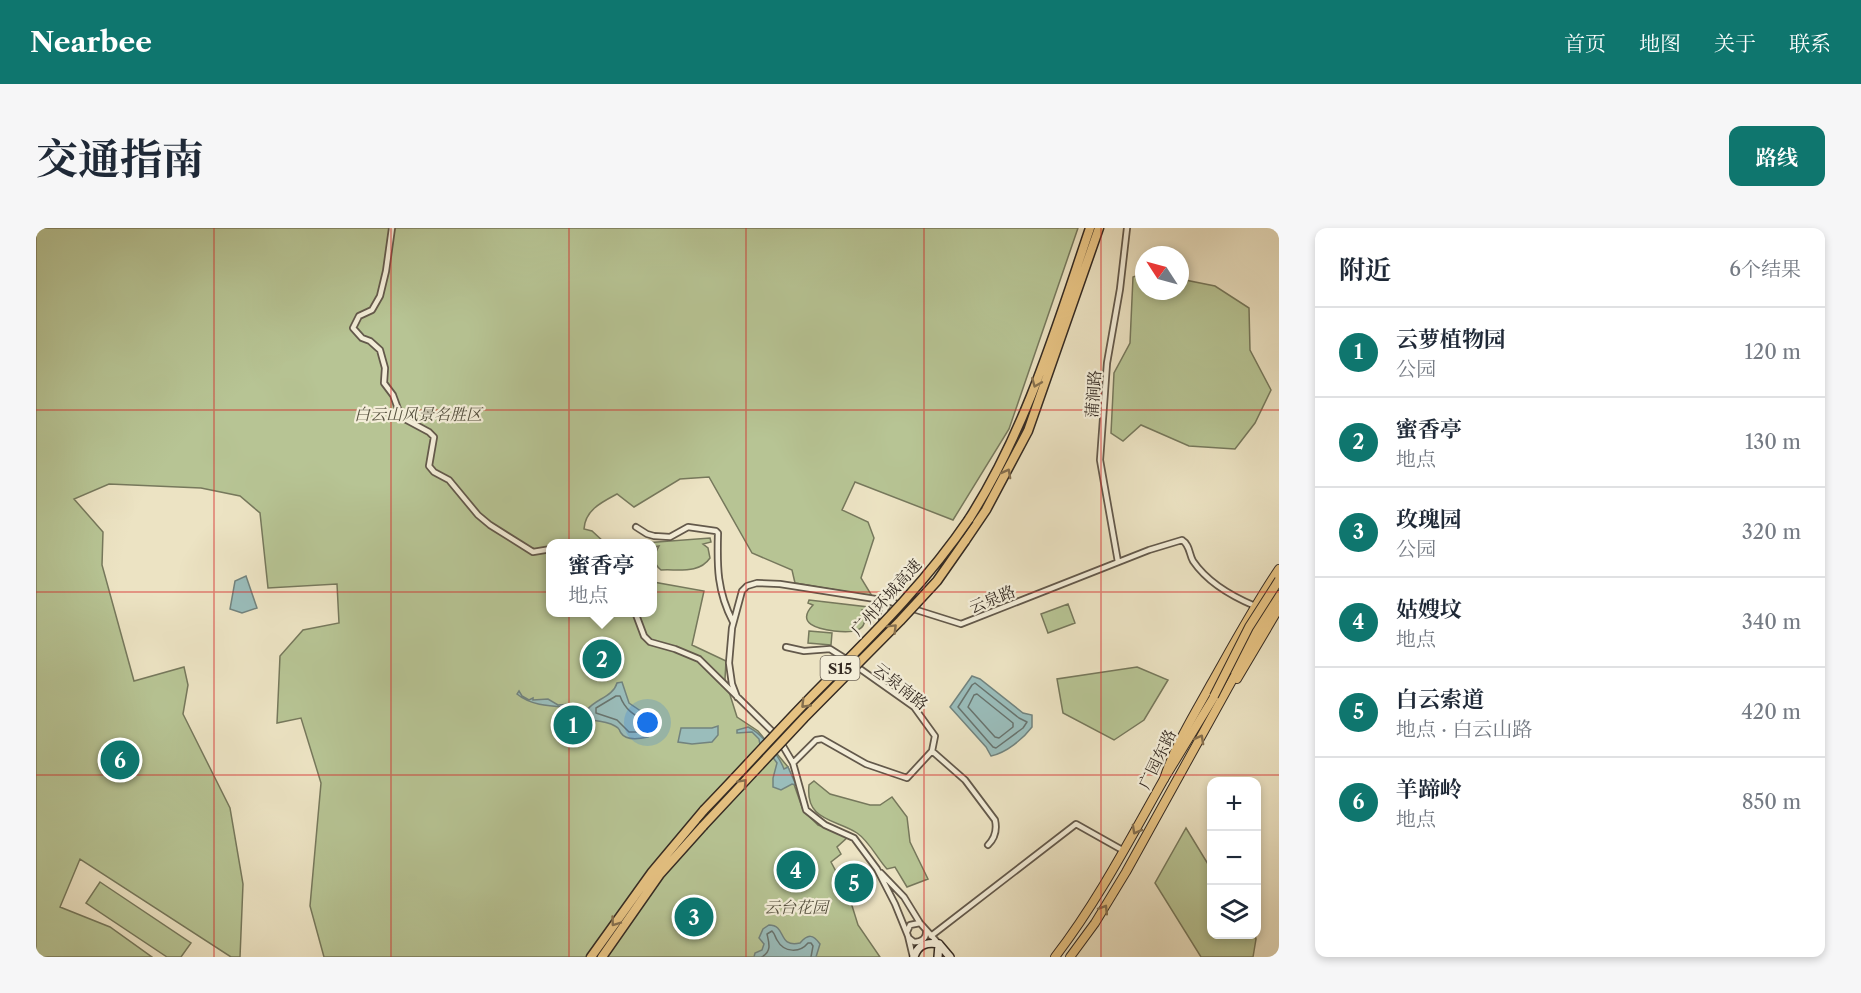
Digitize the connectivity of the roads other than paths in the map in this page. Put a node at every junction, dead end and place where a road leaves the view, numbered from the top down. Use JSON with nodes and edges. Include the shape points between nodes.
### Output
{"nodes":[{"id":1,"x":392,"y":228,"type":"edge"},
{"id":2,"x":1127,"y":228,"type":"edge"},
{"id":3,"x":1094,"y":230,"type":"edge"},
{"id":4,"x":636,"y":527,"type":"dead end"},
{"id":5,"x":546,"y":550,"type":"edge"},
{"id":6,"x":1118,"y":562,"type":"junction"},
{"id":7,"x":1279,"y":569,"type":"edge"},
{"id":8,"x":1278,"y":583,"type":"edge"},
{"id":9,"x":1279,"y":596,"type":"edge"},
{"id":10,"x":888,"y":601,"type":"junction"},
{"id":11,"x":1256,"y":603,"type":"junction"},
{"id":12,"x":1279,"y":608,"type":"edge"},
{"id":13,"x":637,"y":617,"type":"edge"},
{"id":14,"x":733,"y":622,"type":"junction"},
{"id":15,"x":786,"y":647,"type":"dead end"},
{"id":16,"x":1227,"y":656,"type":"junction"},
{"id":17,"x":845,"y":658,"type":"junction"},
{"id":18,"x":1214,"y":696,"type":"junction"},
{"id":19,"x":737,"y":697,"type":"junction"},
{"id":20,"x":1220,"y":702,"type":"junction"},
{"id":21,"x":932,"y":751,"type":"junction"},
{"id":22,"x":793,"y":763,"type":"junction"},
{"id":23,"x":1164,"y":778,"type":"junction"},
{"id":24,"x":988,"y":845,"type":"dead end"},
{"id":25,"x":1124,"y":851,"type":"junction"},
{"id":26,"x":878,"y":869,"type":"junction"},
{"id":27,"x":920,"y":923,"type":"junction"},
{"id":28,"x":926,"y":930,"type":"junction"},
{"id":29,"x":908,"y":936,"type":"junction"},
{"id":30,"x":931,"y":936,"type":"junction"},
{"id":31,"x":939,"y":944,"type":"junction"},
{"id":32,"x":591,"y":957,"type":"edge"},
{"id":33,"x":602,"y":957,"type":"edge"},
{"id":34,"x":914,"y":957,"type":"edge"},
{"id":35,"x":938,"y":957,"type":"edge"},
{"id":36,"x":950,"y":957,"type":"edge"},
{"id":37,"x":1055,"y":957,"type":"edge"},
{"id":38,"x":1070,"y":957,"type":"edge"}],
"edges":[{"from":1,"to":5,"type":"street","via":[[380,296],[353,328],[380,350],[384,383],[401,417],[434,437],[429,466],[434,472],[449,480],[490,525],[533,552]]},
{"from":2,"to":6,"type":"street","name":"蒲涧路","via":[[1107,363],[1100,460]]},
{"from":3,"to":32,"type":"highway","name":"广州环城高速","number":"S15","one_way":true,"bridge":true,"via":[[1015,435],[969,519],[921,584],[704,810],[652,872]]},
{"from":33,"to":3,"type":"highway","name":"广州环城高速","number":"S15","one_way":true,"bridge":true,"via":[[660,874],[900,621],[965,541],[992,500],[1028,431]]},
{"from":4,"to":14,"type":"street","via":[[647,534],[670,537],[688,527],[717,531],[719,586]]},
{"from":6,"to":10,"type":"street","name":"云泉路","via":[[961,624]]},
{"from":6,"to":11,"type":"street","name":"云泉路","via":[[1182,540],[1204,574],[1234,597]]},
{"from":7,"to":11,"type":"main road","name":"广园东路"},
{"from":8,"to":11,"type":"main road"},
{"from":8,"to":16,"type":"main road"},
{"from":8,"to":18,"type":"main road","bridge":true,"via":[[1249,627]]},
{"from":9,"to":18,"type":"main road","bridge":true,"via":[[1265,611]]},
{"from":9,"to":20,"type":"main road","name":"广园东路"},
{"from":10,"to":14,"type":"street","name":"云泉路","via":[[757,583],[742,591]]},
{"from":10,"to":17,"type":"street","via":[[879,624]]},
{"from":11,"to":16,"type":"main road","name":"广园东路"},
{"from":12,"to":20,"type":"main road","via":[[1245,668]]},
{"from":13,"to":19,"type":"street","via":[[650,642],[699,659]]},
{"from":14,"to":19,"type":"street","name":"云泉路","via":[[729,663]]},
{"from":15,"to":17,"type":"street","name":"云泉南路","via":[[830,650]]},
{"from":16,"to":23,"type":"main road","name":"广园东路"},
{"from":17,"to":21,"type":"street","name":"云泉南路","via":[[919,713],[935,736]]},
{"from":18,"to":23,"type":"main road"},
{"from":19,"to":22,"type":"street","via":[[777,736]]},
{"from":38,"to":20,"type":"main road","name":"广园东路","one_way":true,"via":[[1121,881]]},
{"from":21,"to":22,"type":"street","via":[[907,777],[866,764],[822,740],[816,740]]},
{"from":21,"to":24,"type":"street","via":[[965,780],[995,820],[996,828]]},
{"from":22,"to":26,"type":"street","via":[[807,810],[825,825],[854,838]]},
{"from":23,"to":25,"type":"main road","name":"广园东路","one_way":true},
{"from":25,"to":30,"type":"street","via":[[1076,824]]},
{"from":25,"to":37,"type":"main road","name":"广园东路"},
{"from":26,"to":27,"type":"street","via":[[904,897]]},
{"from":26,"to":29,"type":"street"},
{"from":27,"to":28,"type":"street"},
{"from":27,"to":29,"type":"street","via":[[910,924]]},
{"from":28,"to":29,"type":"street","via":[[920,941],[914,942]]},
{"from":28,"to":30,"type":"street"},
{"from":29,"to":34,"type":"street"},
{"from":30,"to":31,"type":"street"},
{"from":31,"to":34,"type":"main road","via":[[921,945]]},
{"from":31,"to":35,"type":"main road"},
{"from":31,"to":36,"type":"main road"}]}
